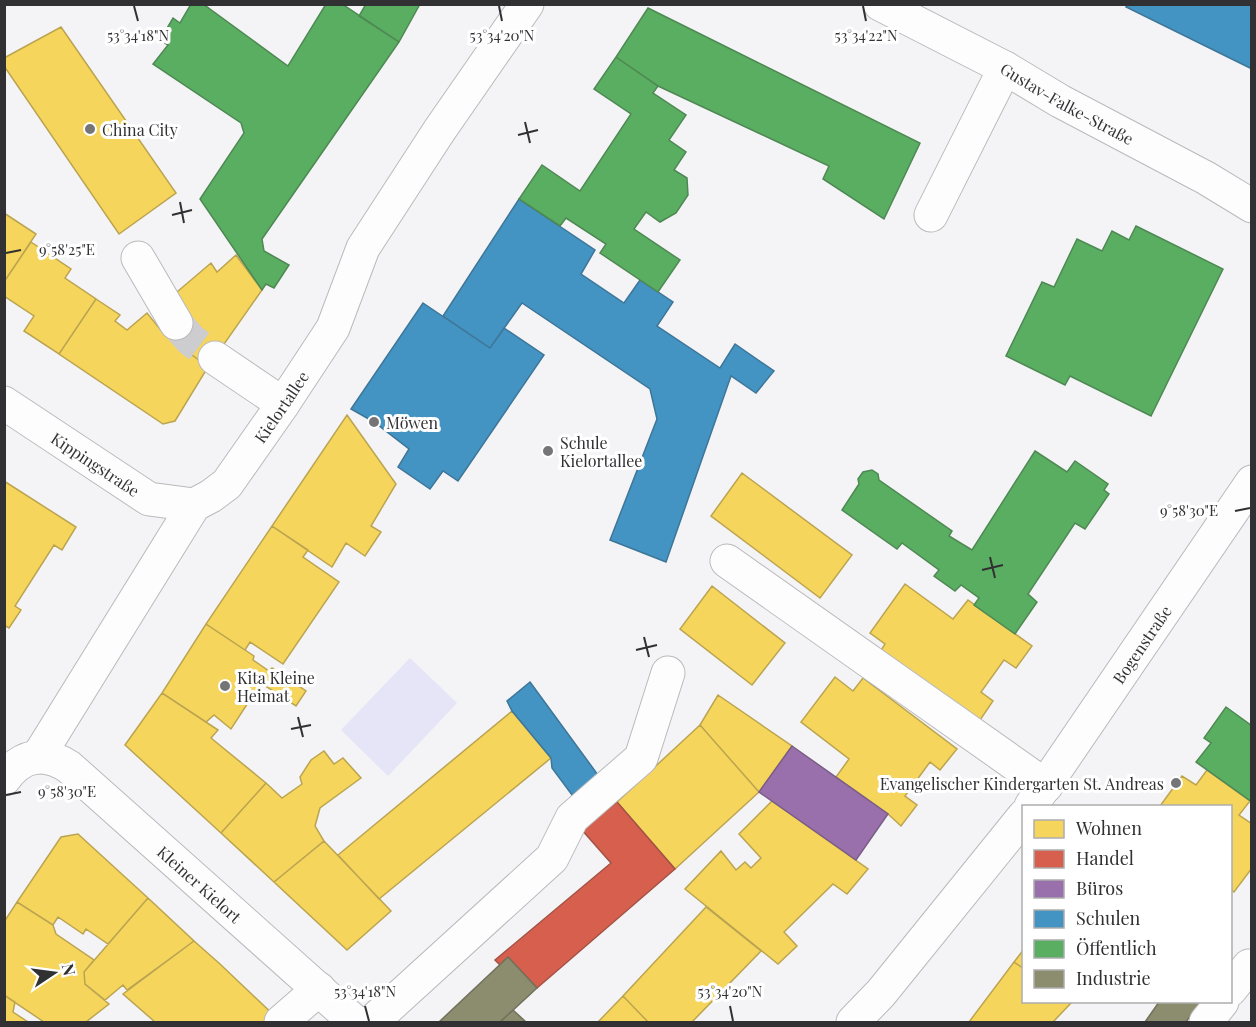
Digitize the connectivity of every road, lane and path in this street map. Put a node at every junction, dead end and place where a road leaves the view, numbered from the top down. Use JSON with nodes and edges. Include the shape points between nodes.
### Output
{"nodes":[{"id":1,"x":527,"y":4,"type":"edge"},
{"id":2,"x":880,"y":4,"type":"edge"},
{"id":3,"x":1005,"y":68,"type":"junction"},
{"id":4,"x":1251,"y":206,"type":"edge"},
{"id":5,"x":931,"y":215,"type":"dead end"},
{"id":6,"x":138,"y":258,"type":"dead end"},
{"id":7,"x":176,"y":322,"type":"tunnel mouth"},
{"id":8,"x":215,"y":358,"type":"tunnel mouth"},
{"id":9,"x":4,"y":403,"type":"edge"},
{"id":10,"x":284,"y":404,"type":"junction"},
{"id":11,"x":1251,"y":482,"type":"edge"},
{"id":12,"x":194,"y":505,"type":"junction"},
{"id":13,"x":727,"y":561,"type":"dead end"},
{"id":14,"x":668,"y":673,"type":"dead end"},
{"id":15,"x":38,"y":757,"type":"junction"},
{"id":16,"x":4,"y":779,"type":"edge"},
{"id":17,"x":1035,"y":803,"type":"edge"},
{"id":18,"x":1022,"y":819,"type":"edge"},
{"id":19,"x":319,"y":989,"type":"junction"},
{"id":20,"x":1221,"y":1003,"type":"edge"},
{"id":21,"x":281,"y":1022,"type":"edge"},
{"id":22,"x":355,"y":1023,"type":"edge"},
{"id":23,"x":372,"y":1023,"type":"edge"},
{"id":24,"x":853,"y":1023,"type":"edge"},
{"id":25,"x":1206,"y":1023,"type":"edge"}],
"edges":[{"from":1,"to":10,"type":"street","name":"Kielortallee","via":[[363,248],[333,328]]},
{"from":2,"to":3,"type":"street","name":"Gustav-Falke-Straße"},
{"from":3,"to":4,"type":"street","name":"Gustav-Falke-Straße"},
{"from":3,"to":5,"type":"street"},
{"from":6,"to":7,"type":"street"},
{"from":8,"to":10,"type":"street"},
{"from":9,"to":12,"type":"street","name":"Kippingstraße","via":[[149,500]]},
{"from":10,"to":12,"type":"street","name":"Kielortallee","via":[[226,484]]},
{"from":11,"to":17,"type":"street","name":"Bogenstraße"},
{"from":12,"to":15,"type":"street","name":"Kielortallee"},
{"from":13,"to":17,"type":"street"},
{"from":14,"to":23,"type":"street","via":[[640,758],[572,818],[552,858]]},
{"from":15,"to":16,"type":"street","via":[[17,764]]},
{"from":15,"to":19,"type":"street","name":"Kleiner Kielort","via":[[49,757],[69,767]]},
{"from":18,"to":24,"type":"street","name":"Bogenstraße"},
{"from":19,"to":21,"type":"street"},
{"from":19,"to":22,"type":"street","name":"Kleiner Kielort"},
{"from":20,"to":25,"type":"street"}]}
